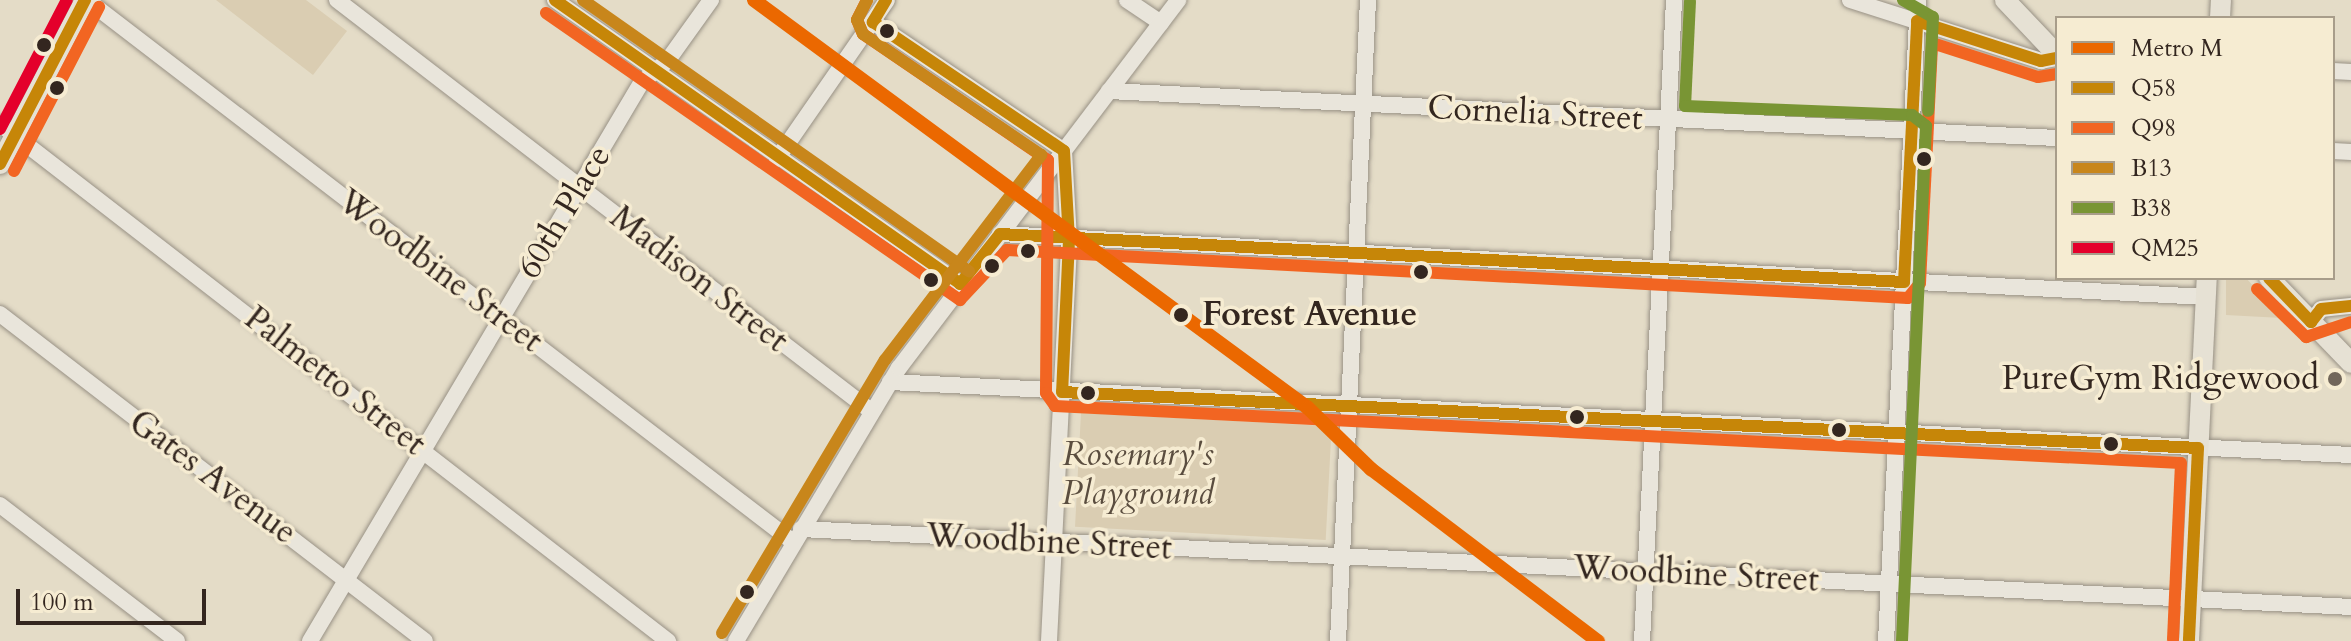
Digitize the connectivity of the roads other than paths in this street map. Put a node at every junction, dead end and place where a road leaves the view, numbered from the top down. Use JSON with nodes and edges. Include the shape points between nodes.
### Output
{"nodes":[{"id":1,"x":86,"y":0,"type":"edge"},
{"id":2,"x":337,"y":0,"type":"edge"},
{"id":3,"x":555,"y":0,"type":"edge"},
{"id":4,"x":711,"y":0,"type":"edge"},
{"id":5,"x":887,"y":0,"type":"edge"},
{"id":6,"x":1127,"y":0,"type":"edge"},
{"id":7,"x":1178,"y":0,"type":"edge"},
{"id":8,"x":1368,"y":0,"type":"edge"},
{"id":9,"x":1674,"y":0,"type":"edge"},
{"id":10,"x":1850,"y":0,"type":"edge"},
{"id":11,"x":1918,"y":0,"type":"edge"},
{"id":12,"x":2005,"y":0,"type":"edge"},
{"id":13,"x":1917,"y":21,"type":"junction"},
{"id":14,"x":873,"y":22,"type":"junction"},
{"id":15,"x":1161,"y":23,"type":"junction"},
{"id":16,"x":2055,"y":55,"type":"edge"},
{"id":17,"x":2055,"y":58,"type":"edge"},
{"id":18,"x":653,"y":73,"type":"junction"},
{"id":19,"x":1109,"y":91,"type":"junction"},
{"id":20,"x":1363,"y":103,"type":"junction"},
{"id":21,"x":1668,"y":121,"type":"junction"},
{"id":22,"x":7,"y":130,"type":"edge"},
{"id":23,"x":1911,"y":131,"type":"junction"},
{"id":24,"x":2055,"y":138,"type":"edge"},
{"id":25,"x":1064,"y":151,"type":"junction"},
{"id":26,"x":777,"y":159,"type":"junction"},
{"id":27,"x":0,"y":164,"type":"edge"},
{"id":28,"x":579,"y":186,"type":"junction"},
{"id":29,"x":1000,"y":234,"type":"junction"},
{"id":30,"x":1069,"y":240,"type":"junction"},
{"id":31,"x":1356,"y":255,"type":"junction"},
{"id":32,"x":1661,"y":270,"type":"junction"},
{"id":33,"x":2271,"y":280,"type":"edge"},
{"id":34,"x":1904,"y":282,"type":"junction"},
{"id":35,"x":960,"y":284,"type":"junction"},
{"id":36,"x":2206,"y":287,"type":"edge"},
{"id":37,"x":2351,"y":306,"type":"edge"},
{"id":38,"x":0,"y":314,"type":"edge"},
{"id":39,"x":501,"y":317,"type":"junction"},
{"id":40,"x":2311,"y":322,"type":"junction"},
{"id":41,"x":2351,"y":363,"type":"edge"},
{"id":42,"x":890,"y":382,"type":"junction"},
{"id":43,"x":1062,"y":392,"type":"junction"},
{"id":44,"x":1349,"y":406,"type":"junction"},
{"id":45,"x":871,"y":411,"type":"junction"},
{"id":46,"x":1653,"y":421,"type":"junction"},
{"id":47,"x":1896,"y":433,"type":"junction"},
{"id":48,"x":2198,"y":448,"type":"junction"},
{"id":49,"x":424,"y":449,"type":"junction"},
{"id":50,"x":2351,"y":455,"type":"edge"},
{"id":51,"x":0,"y":505,"type":"edge"},
{"id":52,"x":797,"y":536,"type":"junction"},
{"id":53,"x":1055,"y":543,"type":"junction"},
{"id":54,"x":1342,"y":556,"type":"junction"},
{"id":55,"x":1646,"y":572,"type":"junction"},
{"id":56,"x":346,"y":580,"type":"junction"},
{"id":57,"x":1889,"y":584,"type":"junction"},
{"id":58,"x":2191,"y":599,"type":"junction"},
{"id":59,"x":2351,"y":607,"type":"edge"},
{"id":60,"x":177,"y":641,"type":"edge"},
{"id":61,"x":310,"y":641,"type":"edge"},
{"id":62,"x":425,"y":641,"type":"edge"},
{"id":63,"x":668,"y":641,"type":"edge"},
{"id":64,"x":736,"y":641,"type":"edge"},
{"id":65,"x":1049,"y":641,"type":"edge"},
{"id":66,"x":1338,"y":641,"type":"edge"},
{"id":67,"x":1642,"y":641,"type":"edge"},
{"id":68,"x":1886,"y":641,"type":"edge"},
{"id":69,"x":2189,"y":641,"type":"edge"}],
"edges":[{"from":1,"to":22,"type":"main road"},
{"from":1,"to":39,"type":"street","name":"Woodbine Street"},
{"from":2,"to":28,"type":"street","name":"Madison Street"},
{"from":3,"to":18,"type":"street"},
{"from":4,"to":18,"type":"street","name":"60th Place"},
{"from":5,"to":14,"type":"street"},
{"from":6,"to":15,"type":"street"},
{"from":7,"to":15,"type":"street"},
{"from":8,"to":20,"type":"street"},
{"from":9,"to":21,"type":"street"},
{"from":10,"to":13,"type":"street"},
{"from":11,"to":13,"type":"street"},
{"from":12,"to":16,"type":"main road"},
{"from":13,"to":17,"type":"street","via":[[2041,61]]},
{"from":13,"to":23,"type":"street"},
{"from":14,"to":25,"type":"street"},
{"from":14,"to":26,"type":"street"},
{"from":15,"to":19,"type":"street"},
{"from":18,"to":26,"type":"street"},
{"from":18,"to":28,"type":"street","name":"60th Place"},
{"from":19,"to":20,"type":"street","name":"Cornelia Street"},
{"from":19,"to":25,"type":"street"},
{"from":20,"to":21,"type":"street","name":"Cornelia Street"},
{"from":20,"to":31,"type":"street"},
{"from":21,"to":23,"type":"street","name":"Cornelia Street"},
{"from":21,"to":32,"type":"street"},
{"from":22,"to":27,"type":"main road"},
{"from":22,"to":49,"type":"street","name":"Palmetto Street"},
{"from":23,"to":24,"type":"street","name":"Cornelia Street"},
{"from":23,"to":34,"type":"street"},
{"from":25,"to":29,"type":"street"},
{"from":25,"to":30,"type":"street"},
{"from":26,"to":35,"type":"street"},
{"from":28,"to":39,"type":"street","name":"60th Place"},
{"from":28,"to":45,"type":"street","name":"Madison Street"},
{"from":29,"to":30,"type":"street"},
{"from":29,"to":35,"type":"street"},
{"from":30,"to":31,"type":"street"},
{"from":30,"to":43,"type":"street"},
{"from":31,"to":32,"type":"street"},
{"from":31,"to":44,"type":"street"},
{"from":32,"to":34,"type":"street"},
{"from":32,"to":46,"type":"street"},
{"from":33,"to":40,"type":"main road"},
{"from":34,"to":36,"type":"street"},
{"from":34,"to":47,"type":"street"},
{"from":35,"to":42,"type":"street"},
{"from":36,"to":48,"type":"main road"},
{"from":37,"to":40,"type":"street","via":[[2321,309]]},
{"from":38,"to":56,"type":"street","name":"Gates Avenue"},
{"from":39,"to":49,"type":"street","name":"60th Place"},
{"from":39,"to":52,"type":"street","name":"Woodbine Street"},
{"from":40,"to":41,"type":"main road"},
{"from":42,"to":43,"type":"street"},
{"from":42,"to":45,"type":"street"},
{"from":43,"to":44,"type":"street"},
{"from":43,"to":53,"type":"street"},
{"from":44,"to":46,"type":"street"},
{"from":44,"to":54,"type":"street"},
{"from":45,"to":52,"type":"street"},
{"from":46,"to":47,"type":"street"},
{"from":46,"to":55,"type":"street"},
{"from":47,"to":48,"type":"street"},
{"from":47,"to":57,"type":"street"},
{"from":48,"to":50,"type":"street"},
{"from":48,"to":58,"type":"main road"},
{"from":49,"to":56,"type":"street","name":"60th Place"},
{"from":49,"to":63,"type":"street","name":"Palmetto Street"},
{"from":51,"to":60,"type":"street"},
{"from":52,"to":53,"type":"street","name":"Woodbine Street"},
{"from":52,"to":64,"type":"street"},
{"from":53,"to":54,"type":"street","name":"Woodbine Street"},
{"from":53,"to":65,"type":"street"},
{"from":54,"to":55,"type":"street","name":"Woodbine Street"},
{"from":54,"to":66,"type":"street"},
{"from":55,"to":57,"type":"street","name":"Woodbine Street"},
{"from":55,"to":67,"type":"street"},
{"from":56,"to":61,"type":"street","name":"60th Place"},
{"from":56,"to":62,"type":"street","name":"Gates Avenue"},
{"from":57,"to":58,"type":"street","name":"Woodbine Street"},
{"from":57,"to":68,"type":"street"},
{"from":58,"to":59,"type":"street","name":"Woodbine Street"},
{"from":58,"to":69,"type":"main road"}]}
